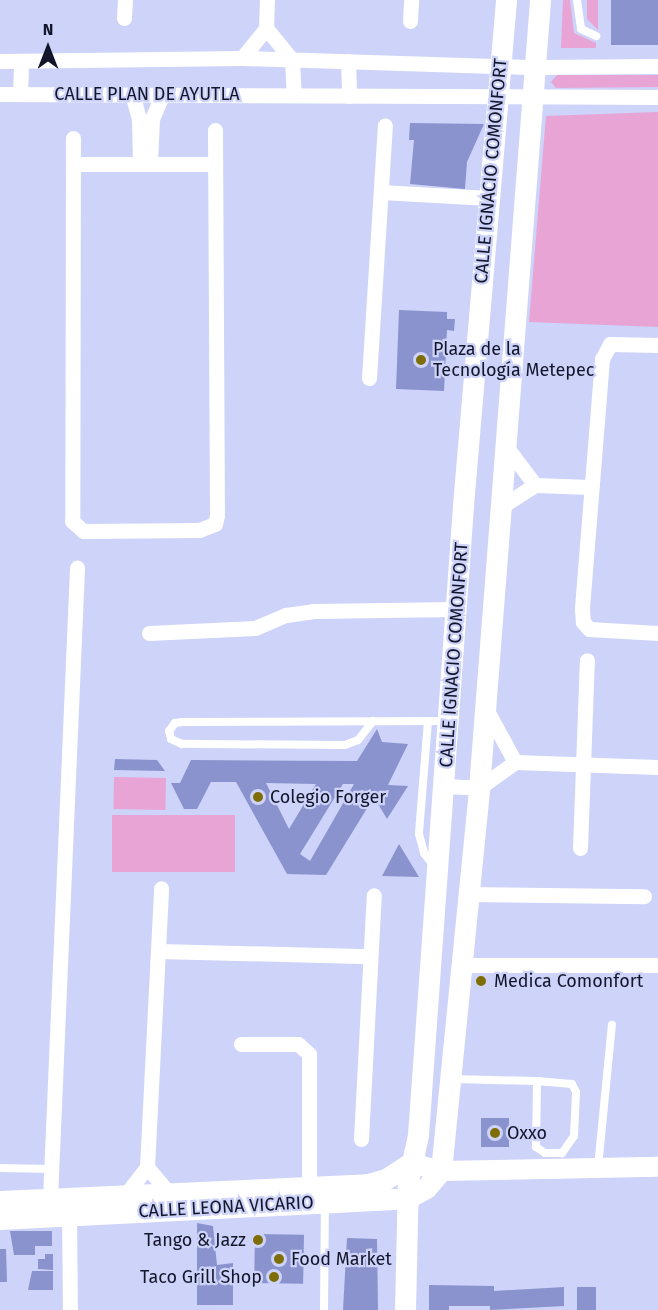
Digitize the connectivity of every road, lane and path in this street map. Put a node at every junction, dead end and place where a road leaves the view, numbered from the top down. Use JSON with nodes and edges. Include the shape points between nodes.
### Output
{"nodes":[{"id":1,"x":125,"y":0,"type":"edge"},
{"id":2,"x":267,"y":0,"type":"edge"},
{"id":3,"x":411,"y":0,"type":"edge"},
{"id":4,"x":506,"y":0,"type":"edge"},
{"id":5,"x":540,"y":0,"type":"edge"},
{"id":6,"x":577,"y":0,"type":"edge"},
{"id":7,"x":124,"y":18,"type":"dead end"},
{"id":8,"x":410,"y":21,"type":"dead end"},
{"id":9,"x":266,"y":28,"type":"junction"},
{"id":10,"x":596,"y":36,"type":"dead end"},
{"id":11,"x":242,"y":58,"type":"junction"},
{"id":12,"x":21,"y":60,"type":"junction"},
{"id":13,"x":292,"y":60,"type":"junction"},
{"id":14,"x":0,"y":61,"type":"edge"},
{"id":15,"x":348,"y":61,"type":"junction"},
{"id":16,"x":500,"y":65,"type":"junction"},
{"id":17,"x":658,"y":66,"type":"edge"},
{"id":18,"x":535,"y":67,"type":"junction"},
{"id":19,"x":132,"y":93,"type":"junction"},
{"id":20,"x":0,"y":94,"type":"edge"},
{"id":21,"x":20,"y":94,"type":"junction"},
{"id":22,"x":162,"y":95,"type":"junction"},
{"id":23,"x":294,"y":95,"type":"junction"},
{"id":24,"x":349,"y":96,"type":"junction"},
{"id":25,"x":498,"y":97,"type":"junction"},
{"id":26,"x":534,"y":97,"type":"junction"},
{"id":27,"x":658,"y":97,"type":"edge"},
{"id":28,"x":146,"y":119,"type":"junction"},
{"id":29,"x":385,"y":126,"type":"dead end"},
{"id":30,"x":215,"y":130,"type":"dead end"},
{"id":31,"x":73,"y":138,"type":"dead end"},
{"id":32,"x":145,"y":164,"type":"junction"},
{"id":33,"x":214,"y":164,"type":"junction"},
{"id":34,"x":74,"y":165,"type":"junction"},
{"id":35,"x":381,"y":192,"type":"junction"},
{"id":36,"x":489,"y":198,"type":"junction"},
{"id":37,"x":658,"y":345,"type":"edge"},
{"id":38,"x":369,"y":378,"type":"dead end"},
{"id":39,"x":505,"y":445,"type":"junction"},
{"id":40,"x":535,"y":485,"type":"junction"},
{"id":41,"x":590,"y":487,"type":"junction"},
{"id":42,"x":499,"y":508,"type":"junction"},
{"id":43,"x":77,"y":568,"type":"dead end"},
{"id":44,"x":456,"y":609,"type":"junction"},
{"id":45,"x":149,"y":633,"type":"dead end"},
{"id":46,"x":658,"y":633,"type":"edge"},
{"id":47,"x":587,"y":660,"type":"dead end"},
{"id":48,"x":485,"y":707,"type":"junction"},
{"id":49,"x":373,"y":721,"type":"junction"},
{"id":50,"x":428,"y":721,"type":"junction"},
{"id":51,"x":449,"y":721,"type":"junction"},
{"id":52,"x":515,"y":762,"type":"junction"},
{"id":53,"x":582,"y":764,"type":"junction"},
{"id":54,"x":658,"y":767,"type":"edge"},
{"id":55,"x":445,"y":786,"type":"junction"},
{"id":56,"x":479,"y":788,"type":"junction"},
{"id":57,"x":580,"y":848,"type":"dead end"},
{"id":58,"x":438,"y":873,"type":"junction"},
{"id":59,"x":161,"y":888,"type":"dead end"},
{"id":60,"x":469,"y":894,"type":"junction"},
{"id":61,"x":374,"y":895,"type":"dead end"},
{"id":62,"x":644,"y":896,"type":"dead end"},
{"id":63,"x":158,"y":951,"type":"junction"},
{"id":64,"x":370,"y":956,"type":"junction"},
{"id":65,"x":464,"y":965,"type":"junction"},
{"id":66,"x":658,"y":965,"type":"edge"},
{"id":67,"x":612,"y":1025,"type":"dead end"},
{"id":68,"x":241,"y":1044,"type":"dead end"},
{"id":69,"x":453,"y":1078,"type":"junction"},
{"id":70,"x":537,"y":1081,"type":"junction"},
{"id":71,"x":361,"y":1139,"type":"dead end"},
{"id":72,"x":411,"y":1163,"type":"junction"},
{"id":73,"x":147,"y":1167,"type":"junction"},
{"id":74,"x":658,"y":1167,"type":"edge"},
{"id":75,"x":0,"y":1168,"type":"edge"},
{"id":76,"x":598,"y":1168,"type":"junction"},
{"id":77,"x":51,"y":1169,"type":"junction"},
{"id":78,"x":441,"y":1170,"type":"junction"},
{"id":79,"x":309,"y":1187,"type":"junction"},
{"id":80,"x":169,"y":1193,"type":"junction"},
{"id":81,"x":126,"y":1194,"type":"junction"},
{"id":82,"x":408,"y":1198,"type":"junction"},
{"id":83,"x":207,"y":1200,"type":"junction"},
{"id":84,"x":0,"y":1201,"type":"edge"},
{"id":85,"x":325,"y":1201,"type":"junction"},
{"id":86,"x":63,"y":1205,"type":"junction"},
{"id":87,"x":0,"y":1219,"type":"edge"},
{"id":88,"x":70,"y":1310,"type":"edge"},
{"id":89,"x":324,"y":1310,"type":"edge"},
{"id":90,"x":405,"y":1310,"type":"edge"}],
"edges":[{"from":1,"to":7,"type":"street"},
{"from":2,"to":9,"type":"street"},
{"from":3,"to":8,"type":"street"},
{"from":4,"to":16,"type":"main road","name":"CALLE IGNACIO COMONFORT"},
{"from":5,"to":18,"type":"main road","name":"CALLE IGNACIO COMONFORT"},
{"from":6,"to":10,"type":"lane","via":[[581,29]]},
{"from":9,"to":11,"type":"street"},
{"from":9,"to":13,"type":"street"},
{"from":11,"to":12,"type":"street","name":"CALLE PLAN DE AYUTLA"},
{"from":11,"to":13,"type":"street","name":"CALLE PLAN DE AYUTLA"},
{"from":12,"to":14,"type":"street","name":"CALLE PLAN DE AYUTLA"},
{"from":12,"to":21,"type":"street"},
{"from":13,"to":15,"type":"street","name":"CALLE PLAN DE AYUTLA"},
{"from":13,"to":23,"type":"street"},
{"from":15,"to":16,"type":"street","name":"CALLE PLAN DE AYUTLA"},
{"from":15,"to":24,"type":"street"},
{"from":16,"to":18,"type":"street","name":"CALLE PLAN DE AYUTLA"},
{"from":16,"to":25,"type":"main road","name":"CALLE IGNACIO COMONFORT"},
{"from":17,"to":18,"type":"street","name":"CALLE PLAN DE AYUTLA"},
{"from":18,"to":26,"type":"main road","name":"CALLE IGNACIO COMONFORT"},
{"from":19,"to":21,"type":"street","name":"CALLE PLAN DE AYUTLA"},
{"from":19,"to":22,"type":"street","name":"CALLE PLAN DE AYUTLA"},
{"from":19,"to":28,"type":"street"},
{"from":20,"to":21,"type":"street","name":"CALLE PLAN DE AYUTLA"},
{"from":22,"to":23,"type":"street","name":"CALLE PLAN DE AYUTLA"},
{"from":22,"to":28,"type":"street"},
{"from":23,"to":24,"type":"street","name":"CALLE PLAN DE AYUTLA"},
{"from":24,"to":25,"type":"street","name":"CALLE PLAN DE AYUTLA"},
{"from":25,"to":26,"type":"street","name":"CALLE PLAN DE AYUTLA"},
{"from":25,"to":36,"type":"main road","name":"CALLE IGNACIO COMONFORT"},
{"from":26,"to":27,"type":"street","name":"CALLE PLAN DE AYUTLA"},
{"from":26,"to":39,"type":"main road","name":"CALLE IGNACIO COMONFORT"},
{"from":28,"to":32,"type":"street"},
{"from":29,"to":35,"type":"street"},
{"from":30,"to":33,"type":"street"},
{"from":31,"to":34,"type":"street"},
{"from":32,"to":33,"type":"street"},
{"from":32,"to":34,"type":"street"},
{"from":33,"to":34,"type":"street","via":[[215,524],[199,530],[95,531],[76,527],[69,513]]},
{"from":35,"to":36,"type":"street"},
{"from":35,"to":38,"type":"street"},
{"from":36,"to":44,"type":"main road","name":"CALLE IGNACIO COMONFORT"},
{"from":37,"to":41,"type":"street","via":[[620,343],[605,349]]},
{"from":39,"to":40,"type":"street"},
{"from":39,"to":42,"type":"main road","name":"CALLE IGNACIO COMONFORT"},
{"from":40,"to":41,"type":"street"},
{"from":40,"to":42,"type":"street"},
{"from":41,"to":46,"type":"street","via":[[583,621],[589,629],[600,631]]},
{"from":42,"to":48,"type":"main road","name":"CALLE IGNACIO COMONFORT"},
{"from":43,"to":77,"type":"street"},
{"from":44,"to":45,"type":"street","via":[[313,611],[286,615],[255,628]]},
{"from":44,"to":51,"type":"main road","name":"CALLE IGNACIO COMONFORT"},
{"from":47,"to":53,"type":"street"},
{"from":48,"to":52,"type":"street"},
{"from":48,"to":56,"type":"main road","name":"CALLE IGNACIO COMONFORT"},
{"from":49,"to":49,"type":"lane","via":[[183,722],[175,723],[169,731],[171,740],[182,744],[345,745],[358,740]]},
{"from":49,"to":50,"type":"lane"},
{"from":50,"to":51,"type":"lane"},
{"from":50,"to":58,"type":"lane","via":[[419,834],[424,853]]},
{"from":51,"to":55,"type":"main road","name":"CALLE IGNACIO COMONFORT"},
{"from":52,"to":53,"type":"street"},
{"from":52,"to":56,"type":"street"},
{"from":53,"to":54,"type":"street"},
{"from":53,"to":57,"type":"street"},
{"from":55,"to":56,"type":"street"},
{"from":55,"to":58,"type":"main road","name":"CALLE IGNACIO COMONFORT"},
{"from":56,"to":60,"type":"main road","name":"CALLE IGNACIO COMONFORT"},
{"from":58,"to":72,"type":"main road","name":"CALLE IGNACIO COMONFORT","via":[[418,1135]]},
{"from":59,"to":63,"type":"street"},
{"from":60,"to":62,"type":"street"},
{"from":60,"to":65,"type":"main road","name":"CALLE IGNACIO COMONFORT"},
{"from":61,"to":64,"type":"street"},
{"from":63,"to":64,"type":"street"},
{"from":63,"to":73,"type":"street"},
{"from":64,"to":71,"type":"street"},
{"from":65,"to":66,"type":"street"},
{"from":65,"to":69,"type":"main road","name":"CALLE IGNACIO COMONFORT"},
{"from":67,"to":76,"type":"lane"},
{"from":68,"to":79,"type":"street","via":[[298,1044],[309,1054]]},
{"from":69,"to":70,"type":"lane"},
{"from":69,"to":78,"type":"main road","name":"CALLE IGNACIO COMONFORT"},
{"from":70,"to":70,"type":"lane","via":[[536,1147],[545,1153],[562,1153],[574,1136],[575,1087],[568,1082]]},
{"from":72,"to":78,"type":"street"},
{"from":72,"to":79,"type":"main road","name":"CALLE LEONA VICARIO","via":[[386,1179],[368,1184]]},
{"from":72,"to":82,"type":"main road","name":"CALLE IGNACIO COMONFORT"},
{"from":73,"to":80,"type":"street"},
{"from":73,"to":81,"type":"street"},
{"from":74,"to":76,"type":"street"},
{"from":75,"to":77,"type":"lane"},
{"from":76,"to":78,"type":"street"},
{"from":77,"to":86,"type":"street"},
{"from":78,"to":82,"type":"main road","via":[[426,1188]]},
{"from":79,"to":83,"type":"main road","name":"CALLE LEONA VICARIO"},
{"from":80,"to":81,"type":"main road","name":"CALLE LEONA VICARIO"},
{"from":80,"to":83,"type":"main road","name":"CALLE LEONA VICARIO"},
{"from":81,"to":86,"type":"main road","name":"CALLE LEONA VICARIO"},
{"from":82,"to":85,"type":"main road","name":"CALLE LEONA VICARIO"},
{"from":82,"to":90,"type":"main road","name":"CALLE IGNACIO COMONFORT"},
{"from":83,"to":85,"type":"main road","name":"CALLE LEONA VICARIO"},
{"from":83,"to":86,"type":"main road","name":"CALLE LEONA VICARIO"},
{"from":84,"to":86,"type":"main road","name":"CALLE LEONA VICARIO"},
{"from":85,"to":89,"type":"lane"},
{"from":86,"to":87,"type":"main road","name":"CALLE LEONA VICARIO"},
{"from":86,"to":88,"type":"street"}]}
